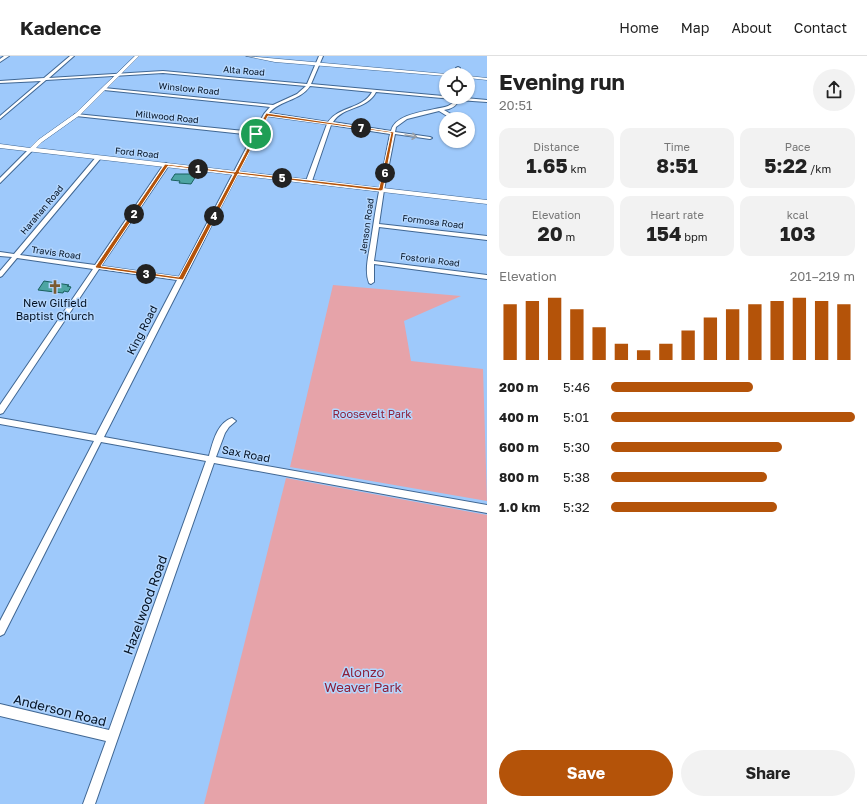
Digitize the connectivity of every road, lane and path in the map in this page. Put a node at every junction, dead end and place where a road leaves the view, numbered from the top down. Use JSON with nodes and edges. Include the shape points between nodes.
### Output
{"nodes":[{"id":1,"x":7,"y":56,"type":"edge"},
{"id":2,"x":72,"y":56,"type":"edge"},
{"id":3,"x":136,"y":56,"type":"edge"},
{"id":4,"x":248,"y":56,"type":"edge"},
{"id":5,"x":321,"y":56,"type":"edge"},
{"id":6,"x":0,"y":61,"type":"edge"},
{"id":7,"x":317,"y":64,"type":"junction"},
{"id":8,"x":118,"y":74,"type":"junction"},
{"id":9,"x":439,"y":74,"type":"edge"},
{"id":10,"x":475,"y":78,"type":"edge"},
{"id":11,"x":487,"y":79,"type":"edge"},
{"id":12,"x":46,"y":80,"type":"junction"},
{"id":13,"x":0,"y":82,"type":"edge"},
{"id":14,"x":308,"y":85,"type":"junction"},
{"id":15,"x":104,"y":89,"type":"junction"},
{"id":16,"x":375,"y":91,"type":"junction"},
{"id":17,"x":439,"y":97,"type":"edge"},
{"id":18,"x":475,"y":100,"type":"edge"},
{"id":19,"x":487,"y":101,"type":"edge"},
{"id":20,"x":453,"y":104,"type":"edge"},
{"id":21,"x":273,"y":106,"type":"junction"},
{"id":22,"x":440,"y":110,"type":"junction"},
{"id":23,"x":444,"y":112,"type":"edge"},
{"id":24,"x":266,"y":114,"type":"junction"},
{"id":25,"x":76,"y":116,"type":"junction"},
{"id":26,"x":0,"y":118,"type":"edge"},
{"id":27,"x":329,"y":125,"type":"junction"},
{"id":28,"x":393,"y":133,"type":"junction"},
{"id":29,"x":256,"y":134,"type":"junction"},
{"id":30,"x":430,"y":138,"type":"dead end"},
{"id":31,"x":0,"y":146,"type":"edge"},
{"id":32,"x":31,"y":150,"type":"junction"},
{"id":33,"x":99,"y":157,"type":"junction"},
{"id":34,"x":166,"y":165,"type":"junction"},
{"id":35,"x":236,"y":173,"type":"junction"},
{"id":36,"x":0,"y":181,"type":"edge"},
{"id":37,"x":309,"y":181,"type":"junction"},
{"id":38,"x":381,"y":190,"type":"junction"},
{"id":39,"x":487,"y":202,"type":"edge"},
{"id":40,"x":376,"y":225,"type":"junction"},
{"id":41,"x":487,"y":238,"type":"edge"},
{"id":42,"x":0,"y":254,"type":"edge"},
{"id":43,"x":15,"y":256,"type":"junction"},
{"id":44,"x":371,"y":262,"type":"junction"},
{"id":45,"x":97,"y":267,"type":"junction"},
{"id":46,"x":0,"y":275,"type":"edge"},
{"id":47,"x":487,"y":277,"type":"edge"},
{"id":48,"x":181,"y":279,"type":"junction"},
{"id":49,"x":371,"y":282,"type":"dead end"},
{"id":50,"x":0,"y":411,"type":"edge"},
{"id":51,"x":0,"y":421,"type":"edge"},
{"id":52,"x":232,"y":421,"type":"dead end"},
{"id":53,"x":99,"y":439,"type":"junction"},
{"id":54,"x":212,"y":458,"type":"junction"},
{"id":55,"x":487,"y":509,"type":"edge"},
{"id":56,"x":0,"y":632,"type":"edge"},
{"id":57,"x":0,"y":710,"type":"edge"},
{"id":58,"x":113,"y":737,"type":"junction"},
{"id":59,"x":89,"y":804,"type":"edge"}],
"edges":[{"from":1,"to":6,"type":"street"},
{"from":2,"to":12,"type":"street"},
{"from":3,"to":8,"type":"street"},
{"from":4,"to":7,"type":"street"},
{"from":5,"to":7,"type":"street","name":"King Road"},
{"from":7,"to":9,"type":"street"},
{"from":7,"to":14,"type":"street","name":"King Road"},
{"from":8,"to":12,"type":"street","name":"Alta Road"},
{"from":8,"to":14,"type":"street","name":"Alta Road","via":[[166,72]]},
{"from":8,"to":15,"type":"street"},
{"from":10,"to":11,"type":"street"},
{"from":12,"to":13,"type":"street","name":"Alta Road"},
{"from":12,"to":26,"type":"street"},
{"from":14,"to":16,"type":"street","name":"Alta Road"},
{"from":14,"to":21,"type":"street","name":"King Road","via":[[301,94]]},
{"from":15,"to":21,"type":"street","name":"Winslow Road"},
{"from":15,"to":25,"type":"street"},
{"from":16,"to":17,"type":"street","name":"Alta Road"},
{"from":16,"to":27,"type":"street","via":[[369,100],[343,110],[332,118]]},
{"from":18,"to":19,"type":"street","name":"Alta Road"},
{"from":20,"to":22,"type":"street","name":"Jenson Road"},
{"from":21,"to":24,"type":"street","name":"King Road"},
{"from":22,"to":23,"type":"street"},
{"from":22,"to":28,"type":"street","name":"Jenson Road","via":[[402,120],[395,126]]},
{"from":24,"to":27,"type":"street"},
{"from":24,"to":29,"type":"street","name":"King Road"},
{"from":25,"to":29,"type":"street","name":"Millwood Road"},
{"from":25,"to":32,"type":"street"},
{"from":27,"to":28,"type":"street"},
{"from":27,"to":37,"type":"street"},
{"from":28,"to":30,"type":"street","one_way":true},
{"from":28,"to":38,"type":"street","name":"Jenson Road"},
{"from":29,"to":35,"type":"street","name":"King Road"},
{"from":31,"to":32,"type":"street","name":"Ford Road"},
{"from":32,"to":33,"type":"street","name":"Ford Road"},
{"from":32,"to":36,"type":"street"},
{"from":33,"to":34,"type":"street","name":"Ford Road"},
{"from":33,"to":43,"type":"street","name":"Harahan Road"},
{"from":34,"to":35,"type":"street","name":"Ford Road"},
{"from":34,"to":45,"type":"street"},
{"from":35,"to":37,"type":"street","name":"Ford Road"},
{"from":35,"to":48,"type":"street","name":"King Road"},
{"from":37,"to":38,"type":"street","name":"Ford Road"},
{"from":38,"to":39,"type":"street","name":"Ford Road"},
{"from":38,"to":40,"type":"street","name":"Jenson Road"},
{"from":40,"to":41,"type":"street","name":"Formosa Road"},
{"from":40,"to":44,"type":"street","name":"Jenson Road"},
{"from":42,"to":43,"type":"street","name":"Travis Road"},
{"from":43,"to":45,"type":"street","name":"Travis Road"},
{"from":43,"to":46,"type":"street","name":"Harahan Road"},
{"from":44,"to":47,"type":"street","name":"Fostoria Road"},
{"from":44,"to":49,"type":"street","name":"Jenson Road"},
{"from":45,"to":48,"type":"street","name":"Travis Road"},
{"from":45,"to":50,"type":"street"},
{"from":48,"to":53,"type":"street","name":"King Road"},
{"from":51,"to":53,"type":"street","name":"Sax Road"},
{"from":52,"to":54,"type":"street","name":"Hazelwood Road","via":[[223,428]]},
{"from":53,"to":54,"type":"street","name":"Sax Road"},
{"from":53,"to":56,"type":"street","name":"King Road"},
{"from":54,"to":55,"type":"street","name":"Sax Road"},
{"from":54,"to":58,"type":"street","name":"Hazelwood Road"},
{"from":57,"to":58,"type":"street","name":"Anderson Road"},
{"from":58,"to":59,"type":"street","name":"Hazelwood Road"}]}
